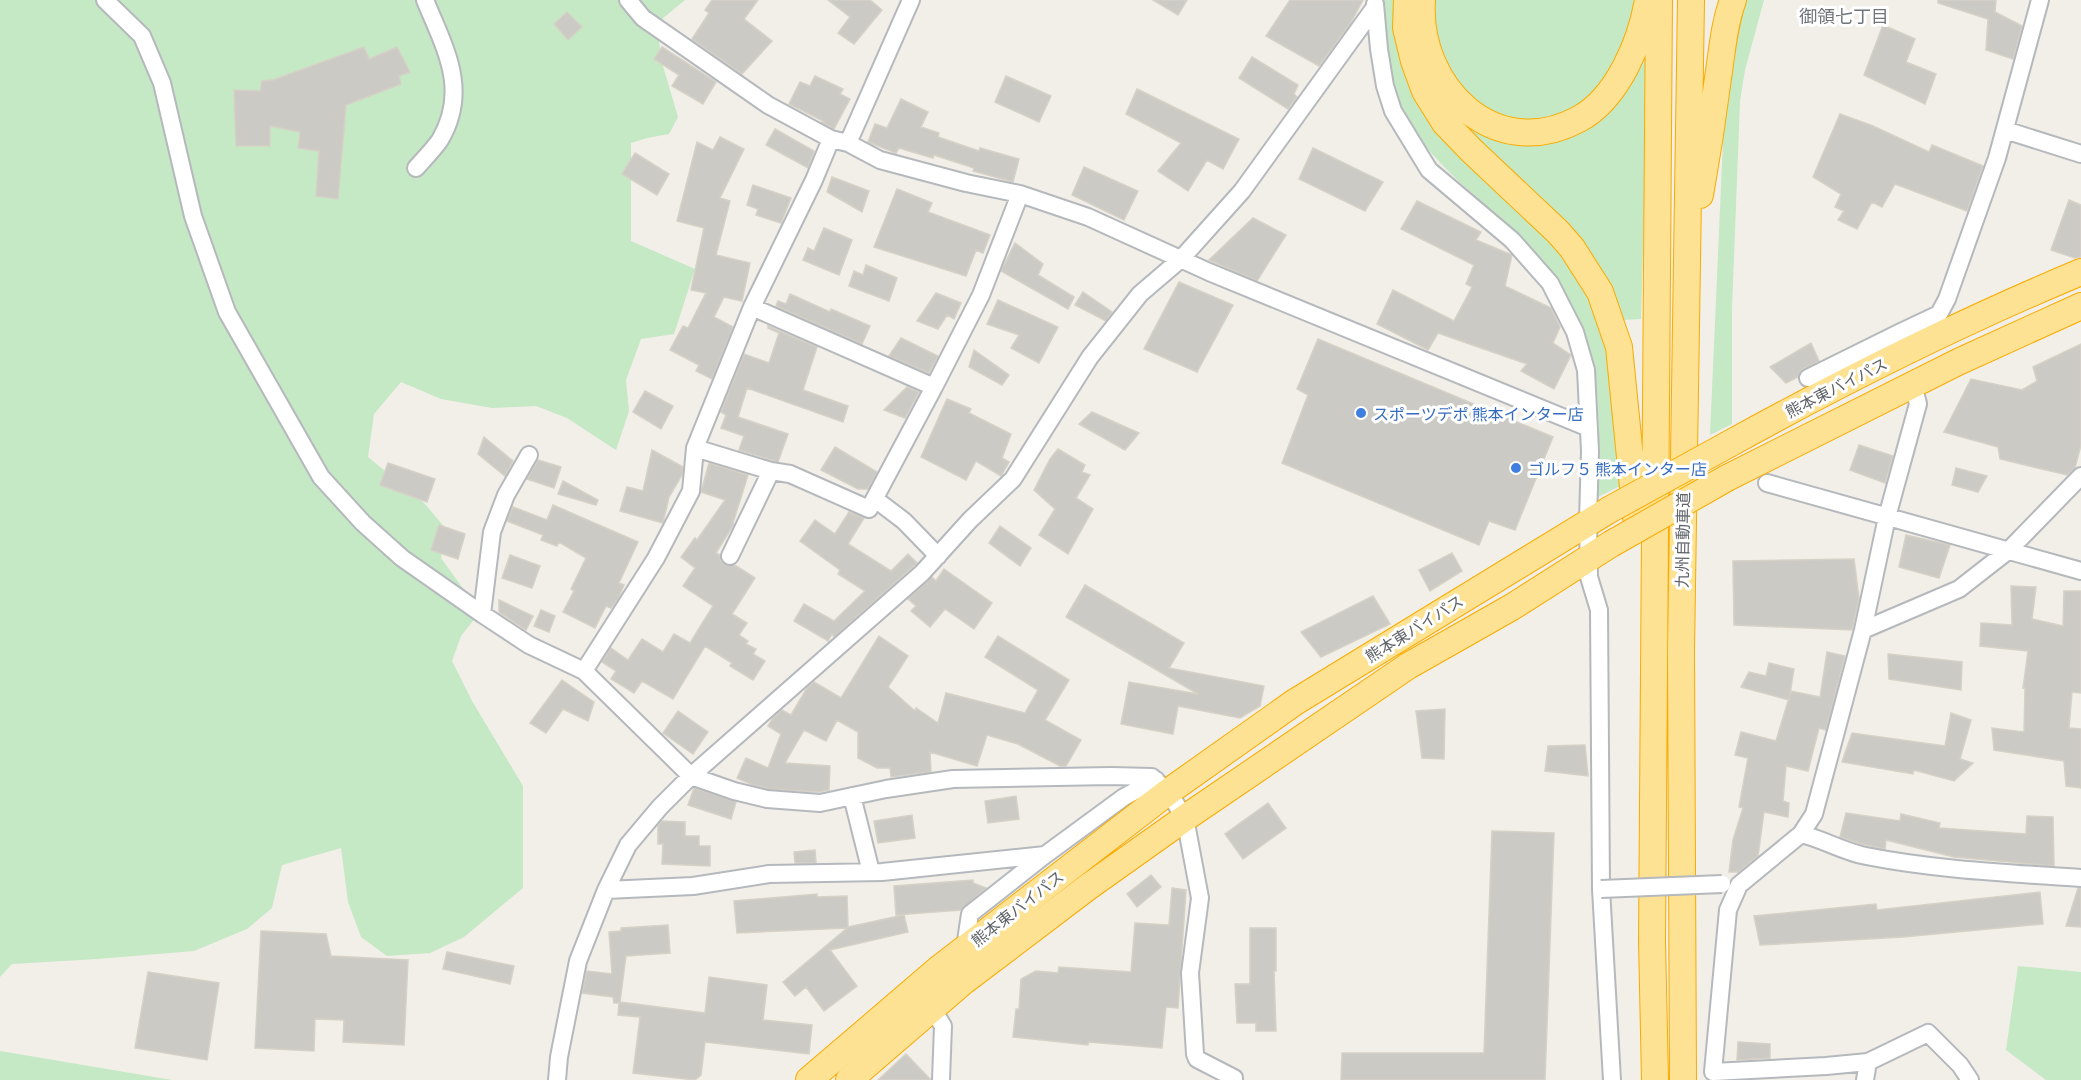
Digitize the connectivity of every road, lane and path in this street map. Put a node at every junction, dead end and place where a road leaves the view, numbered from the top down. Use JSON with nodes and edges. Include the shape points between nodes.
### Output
{"nodes":[{"id":1,"x":105,"y":0,"type":"edge"},
{"id":2,"x":425,"y":0,"type":"edge"},
{"id":3,"x":628,"y":0,"type":"edge"},
{"id":4,"x":911,"y":0,"type":"edge"},
{"id":5,"x":1407,"y":0,"type":"edge"},
{"id":6,"x":1422,"y":0,"type":"edge"},
{"id":7,"x":1648,"y":0,"type":"edge"},
{"id":8,"x":1659,"y":0,"type":"edge"},
{"id":9,"x":1691,"y":0,"type":"edge"},
{"id":10,"x":1733,"y":0,"type":"edge"},
{"id":11,"x":2040,"y":0,"type":"edge"},
{"id":12,"x":1375,"y":4,"type":"edge"},
{"id":13,"x":2005,"y":130,"type":"junction"},
{"id":14,"x":839,"y":141,"type":"junction"},
{"id":15,"x":2081,"y":154,"type":"edge"},
{"id":16,"x":416,"y":168,"type":"dead end"},
{"id":17,"x":1020,"y":194,"type":"junction"},
{"id":18,"x":1181,"y":259,"type":"junction"},
{"id":19,"x":1687,"y":265,"type":"junction"},
{"id":20,"x":2081,"y":272,"type":"edge"},
{"id":21,"x":2081,"y":306,"type":"edge"},
{"id":22,"x":752,"y":307,"type":"junction"},
{"id":23,"x":1908,"y":340,"type":"junction"},
{"id":24,"x":1808,"y":378,"type":"dead end"},
{"id":25,"x":1913,"y":384,"type":"junction"},
{"id":26,"x":934,"y":387,"type":"junction"},
{"id":27,"x":1589,"y":428,"type":"junction"},
{"id":28,"x":695,"y":448,"type":"junction"},
{"id":29,"x":529,"y":454,"type":"dead end"},
{"id":30,"x":771,"y":471,"type":"junction"},
{"id":31,"x":2081,"y":476,"type":"edge"},
{"id":32,"x":1767,"y":483,"type":"dead end"},
{"id":33,"x":874,"y":499,"type":"junction"},
{"id":34,"x":1598,"y":515,"type":"junction"},
{"id":35,"x":1887,"y":517,"type":"junction"},
{"id":36,"x":1600,"y":550,"type":"junction"},
{"id":37,"x":2009,"y":550,"type":"junction"},
{"id":38,"x":730,"y":556,"type":"dead end"},
{"id":39,"x":938,"y":556,"type":"junction"},
{"id":40,"x":2081,"y":571,"type":"edge"},
{"id":41,"x":482,"y":614,"type":"junction"},
{"id":42,"x":1863,"y":630,"type":"junction"},
{"id":43,"x":584,"y":670,"type":"junction"},
{"id":44,"x":691,"y":776,"type":"junction"},
{"id":45,"x":1162,"y":786,"type":"junction"},
{"id":46,"x":852,"y":796,"type":"junction"},
{"id":47,"x":1185,"y":818,"type":"junction"},
{"id":48,"x":1801,"y":834,"type":"junction"},
{"id":49,"x":1045,"y":855,"type":"junction"},
{"id":50,"x":871,"y":872,"type":"junction"},
{"id":51,"x":2081,"y":878,"type":"edge"},
{"id":52,"x":1739,"y":885,"type":"junction"},
{"id":53,"x":1601,"y":889,"type":"junction"},
{"id":54,"x":606,"y":890,"type":"junction"},
{"id":55,"x":1652,"y":940,"type":"junction"},
{"id":56,"x":965,"y":948,"type":"junction"},
{"id":57,"x":932,"y":1008,"type":"junction"},
{"id":58,"x":1868,"y":1062,"type":"junction"},
{"id":59,"x":1713,"y":1076,"type":"edge"},
{"id":60,"x":557,"y":1080,"type":"edge"},
{"id":61,"x":809,"y":1080,"type":"edge"},
{"id":62,"x":849,"y":1080,"type":"edge"},
{"id":63,"x":941,"y":1080,"type":"edge"},
{"id":64,"x":1234,"y":1080,"type":"edge"},
{"id":65,"x":1612,"y":1080,"type":"edge"},
{"id":66,"x":1655,"y":1080,"type":"edge"},
{"id":67,"x":1683,"y":1080,"type":"edge"},
{"id":68,"x":1865,"y":1080,"type":"edge"},
{"id":69,"x":1970,"y":1080,"type":"edge"}],
"edges":[{"from":1,"to":41,"type":"street","via":[[142,36],[162,83],[193,216],[227,312],[321,477],[402,558]]},
{"from":2,"to":16,"type":"street","via":[[454,77],[452,109],[440,139]]},
{"from":3,"to":14,"type":"street","via":[[643,18],[768,105]]},
{"from":4,"to":14,"type":"street"},
{"from":5,"to":55,"type":"highway","via":[[1406,28],[1425,91],[1445,123],[1572,248],[1600,292],[1619,347],[1636,509]]},
{"from":6,"to":7,"type":"highway","via":[[1426,40],[1435,71],[1449,93],[1490,124],[1523,133],[1560,128],[1580,119],[1606,95],[1628,62],[1644,23]]},
{"from":8,"to":55,"type":"highway","name":"九州自動車道"},
{"from":9,"to":19,"type":"highway","name":"九州自動車道"},
{"from":10,"to":19,"type":"highway"},
{"from":11,"to":13,"type":"street"},
{"from":12,"to":18,"type":"street","via":[[1242,191]]},
{"from":12,"to":27,"type":"street","via":[[1385,86],[1393,111],[1430,170],[1512,240],[1550,283],[1575,332],[1586,370]]},
{"from":13,"to":15,"type":"street"},
{"from":13,"to":23,"type":"street","via":[[1947,299],[1939,314]]},
{"from":14,"to":17,"type":"street","via":[[880,160]]},
{"from":14,"to":22,"type":"street","via":[[814,180]]},
{"from":17,"to":18,"type":"street","via":[[1088,217]]},
{"from":17,"to":26,"type":"street","via":[[981,295]]},
{"from":18,"to":27,"type":"street"},
{"from":18,"to":39,"type":"street","via":[[1140,294],[1090,357],[1012,479]]},
{"from":19,"to":67,"type":"highway","name":"九州自動車道","via":[[1681,651]]},
{"from":20,"to":23,"type":"highway","name":"熊本東バイパス"},
{"from":21,"to":25,"type":"highway","name":"熊本東バイパス"},
{"from":22,"to":26,"type":"street"},
{"from":22,"to":28,"type":"street"},
{"from":23,"to":24,"type":"street"},
{"from":23,"to":34,"type":"highway","name":"熊本東バイパス","bridge":true,"via":[[1778,417]]},
{"from":25,"to":35,"type":"street","via":[[1918,404]]},
{"from":25,"to":36,"type":"highway","name":"熊本東バイパス","bridge":true,"via":[[1727,478]]},
{"from":26,"to":33,"type":"street"},
{"from":27,"to":34,"type":"street"},
{"from":28,"to":30,"type":"street"},
{"from":28,"to":43,"type":"street","via":[[691,491],[656,558]]},
{"from":29,"to":41,"type":"street","via":[[506,495],[492,532]]},
{"from":30,"to":33,"type":"street","via":[[790,474],[869,509]]},
{"from":30,"to":38,"type":"street"},
{"from":31,"to":37,"type":"street"},
{"from":32,"to":35,"type":"street"},
{"from":33,"to":39,"type":"street","via":[[904,521]]},
{"from":34,"to":36,"type":"street"},
{"from":34,"to":45,"type":"highway","name":"熊本東バイパス"},
{"from":35,"to":37,"type":"street"},
{"from":35,"to":42,"type":"street"},
{"from":36,"to":47,"type":"highway","name":"熊本東バイパス","via":[[1512,607],[1408,666]]},
{"from":36,"to":53,"type":"street","via":[[1589,577],[1599,610]]},
{"from":37,"to":40,"type":"street"},
{"from":37,"to":42,"type":"street","via":[[1959,589]]},
{"from":39,"to":44,"type":"street"},
{"from":41,"to":43,"type":"street","via":[[529,645]]},
{"from":42,"to":48,"type":"street","via":[[1815,814]]},
{"from":43,"to":44,"type":"street"},
{"from":44,"to":46,"type":"street","via":[[767,799],[820,803]]},
{"from":44,"to":54,"type":"street","via":[[628,844]]},
{"from":45,"to":46,"type":"street","via":[[1152,777],[953,779]]},
{"from":45,"to":47,"type":"street"},
{"from":45,"to":49,"type":"street","via":[[1124,797]]},
{"from":45,"to":56,"type":"highway","name":"熊本東バイパス"},
{"from":46,"to":50,"type":"street"},
{"from":47,"to":57,"type":"highway","name":"熊本東バイパス","via":[[1088,886]]},
{"from":47,"to":64,"type":"street","via":[[1200,898],[1190,973],[1195,1054],[1197,1059]]},
{"from":48,"to":51,"type":"street","via":[[1863,855],[1929,867]]},
{"from":48,"to":52,"type":"street"},
{"from":49,"to":50,"type":"street"},
{"from":49,"to":56,"type":"street","via":[[970,914]]},
{"from":50,"to":54,"type":"street","via":[[768,874],[693,886]]},
{"from":52,"to":53,"type":"street","bridge":true},
{"from":52,"to":59,"type":"street","via":[[1728,910]]},
{"from":53,"to":65,"type":"street"},
{"from":54,"to":60,"type":"street","via":[[578,961]]},
{"from":55,"to":66,"type":"highway","name":"九州自動車道"},
{"from":56,"to":61,"type":"highway","name":"熊本東バイパス"},
{"from":57,"to":62,"type":"highway","name":"熊本東バイパス"},
{"from":57,"to":63,"type":"street","via":[[943,1026]]},
{"from":58,"to":59,"type":"street"},
{"from":58,"to":68,"type":"street"},
{"from":58,"to":69,"type":"street","via":[[1929,1033]]}]}
